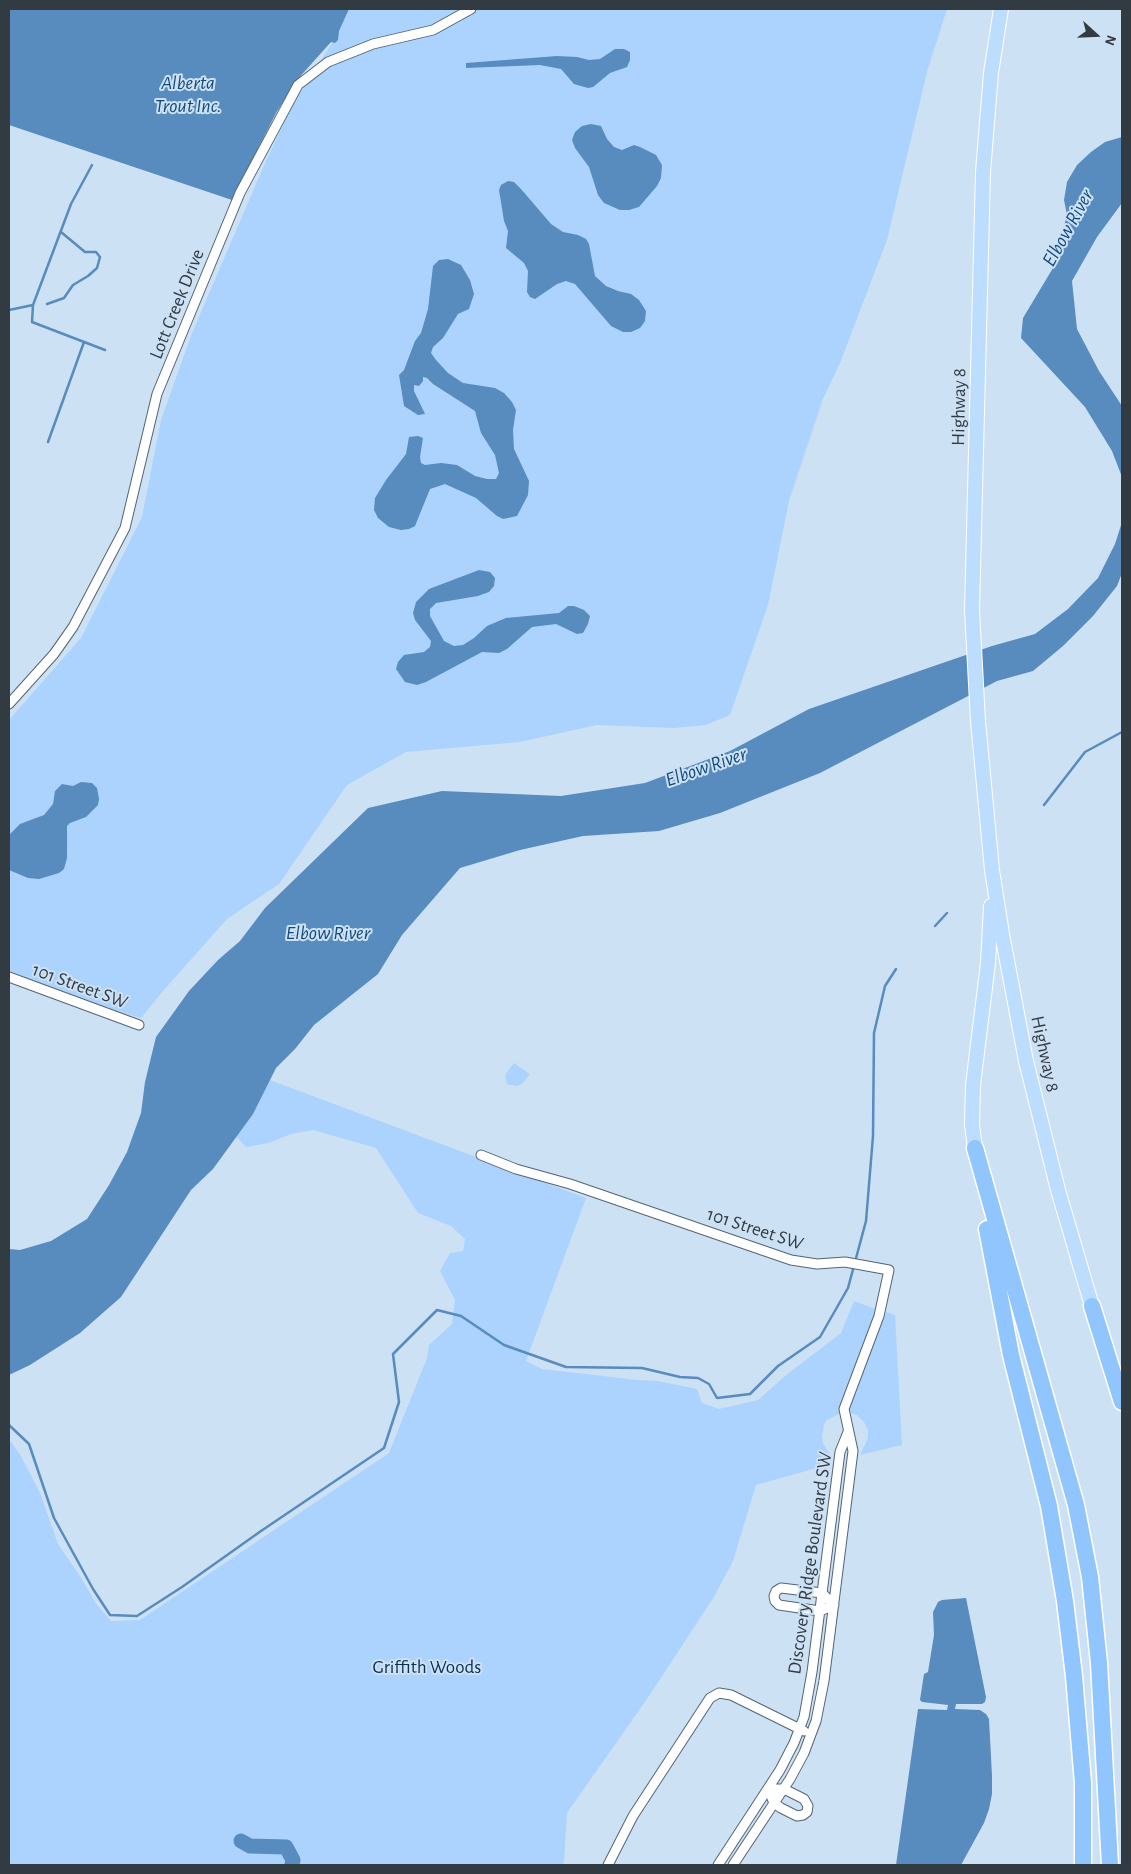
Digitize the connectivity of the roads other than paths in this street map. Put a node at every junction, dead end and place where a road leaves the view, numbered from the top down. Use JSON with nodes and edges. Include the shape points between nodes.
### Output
{"nodes":[{"id":1,"x":471,"y":9,"type":"edge"},
{"id":2,"x":1001,"y":9,"type":"edge"},
{"id":3,"x":9,"y":704,"type":"edge"},
{"id":4,"x":985,"y":806,"type":"junction"},
{"id":5,"x":9,"y":977,"type":"edge"},
{"id":6,"x":140,"y":1025,"type":"dead end"},
{"id":7,"x":975,"y":1148,"type":"junction"},
{"id":8,"x":481,"y":1155,"type":"dead end"},
{"id":9,"x":1092,"y":1306,"type":"junction"},
{"id":10,"x":1122,"y":1377,"type":"edge"},
{"id":11,"x":1122,"y":1402,"type":"edge"},
{"id":12,"x":848,"y":1432,"type":"junction"},
{"id":13,"x":822,"y":1593,"type":"junction"},
{"id":14,"x":834,"y":1605,"type":"junction"},
{"id":15,"x":820,"y":1610,"type":"junction"},
{"id":16,"x":800,"y":1728,"type":"junction"},
{"id":17,"x":812,"y":1734,"type":"junction"},
{"id":18,"x":784,"y":1789,"type":"junction"},
{"id":19,"x":768,"y":1790,"type":"junction"},
{"id":20,"x":774,"y":1803,"type":"junction"},
{"id":21,"x":608,"y":1865,"type":"edge"},
{"id":22,"x":718,"y":1865,"type":"edge"},
{"id":23,"x":732,"y":1865,"type":"edge"},
{"id":24,"x":1083,"y":1865,"type":"edge"},
{"id":25,"x":1110,"y":1865,"type":"edge"}],
"edges":[{"from":1,"to":3,"type":"street","name":"Lott Creek Drive","via":[[434,30],[374,44],[328,62],[298,85],[240,193],[157,394],[125,528],[73,627],[54,654]]},
{"from":2,"to":4,"type":"main road","name":"Highway 8","via":[[991,73],[983,172],[972,610]]},
{"from":4,"to":7,"type":"main road","name":"Highway 8","via":[[991,919],[973,1085]]},
{"from":4,"to":9,"type":"main road","name":"Highway 8","via":[[998,910],[1026,1061],[1056,1182]]},
{"from":5,"to":6,"type":"street","name":"101 Street SW"},
{"from":7,"to":24,"type":"highway","via":[[1011,1355],[1049,1506],[1065,1601],[1083,1783]]},
{"from":7,"to":25,"type":"highway","via":[[1076,1505],[1090,1577],[1099,1663]]},
{"from":8,"to":12,"type":"street","name":"101 Street SW","via":[[791,1260],[817,1264],[849,1263],[889,1270],[879,1316],[844,1409]]},
{"from":9,"to":10,"type":"highway","via":[[1106,1330]]},
{"from":9,"to":11,"type":"highway"},
{"from":12,"to":13,"type":"street","name":"Discovery Ridge Boulevard SW","via":[[840,1452]]},
{"from":12,"to":14,"type":"street","name":"Discovery Ridge Boulevard SW","via":[[853,1451]]},
{"from":13,"to":14,"type":"street"},
{"from":13,"to":15,"type":"street","name":"Discovery Ridge Boulevard SW"},
{"from":13,"to":15,"type":"street","via":[[781,1588],[774,1596],[779,1605]]},
{"from":14,"to":15,"type":"street"},
{"from":14,"to":17,"type":"street","name":"Discovery Ridge Boulevard SW","via":[[822,1697]]},
{"from":15,"to":16,"type":"street","name":"Discovery Ridge Boulevard SW","via":[[808,1701]]},
{"from":16,"to":17,"type":"street"},
{"from":16,"to":19,"type":"street","name":"Discovery Ridge Boulevard SW","via":[[789,1756]]},
{"from":16,"to":21,"type":"street","via":[[731,1695],[719,1694],[710,1698],[637,1809]]},
{"from":17,"to":18,"type":"street","name":"Discovery Ridge Boulevard SW"},
{"from":18,"to":19,"type":"street"},
{"from":18,"to":20,"type":"street","name":"Discovery Ridge Boulevard SW"},
{"from":18,"to":20,"type":"street","via":[[806,1801],[807,1812],[797,1816]]},
{"from":19,"to":20,"type":"street"},
{"from":19,"to":22,"type":"street","name":"Discovery Ridge Boulevard SW"},
{"from":20,"to":23,"type":"street","name":"Discovery Ridge Boulevard SW"}]}
